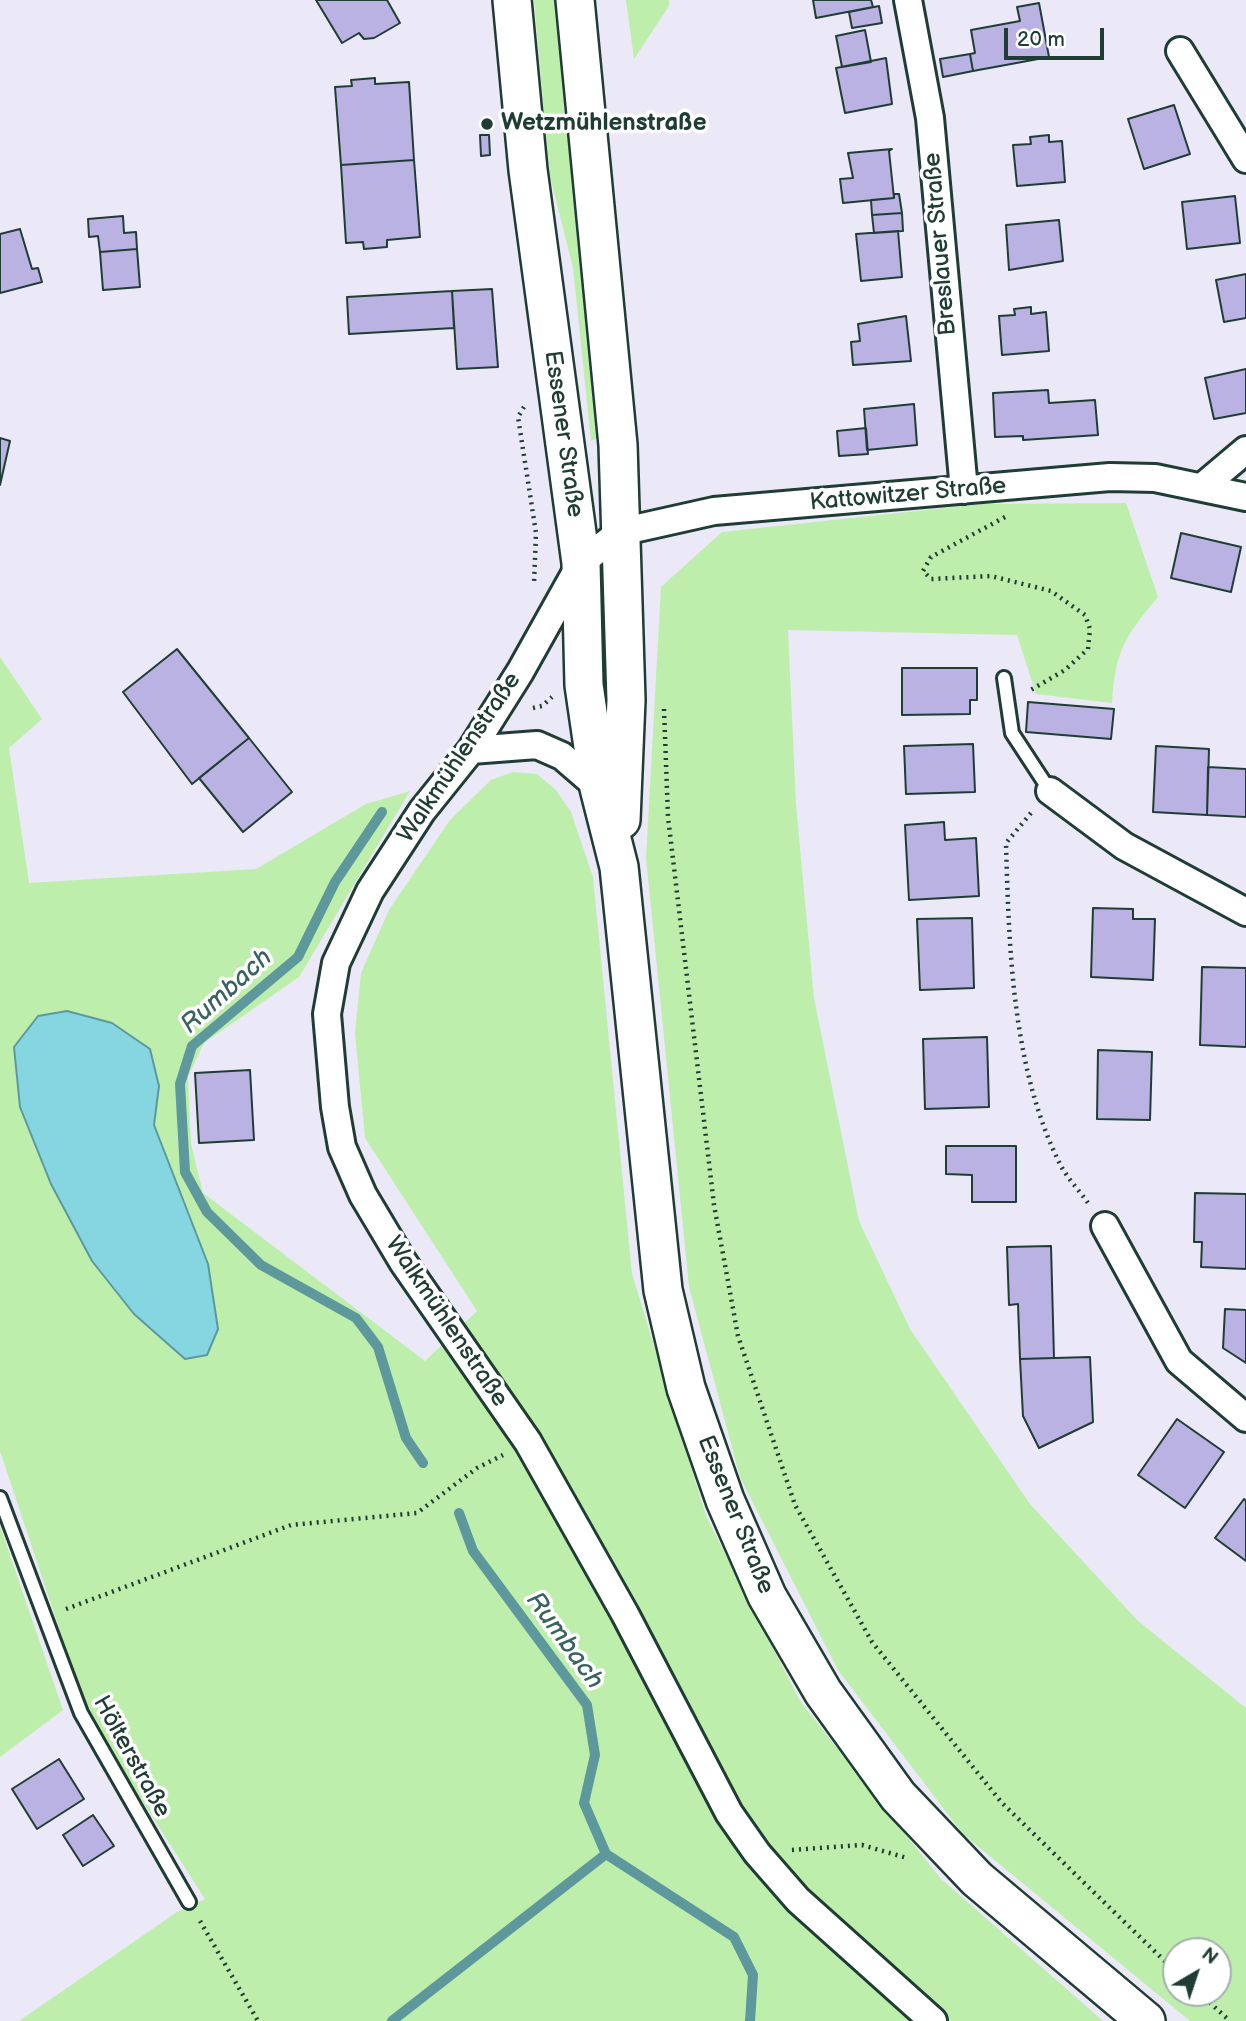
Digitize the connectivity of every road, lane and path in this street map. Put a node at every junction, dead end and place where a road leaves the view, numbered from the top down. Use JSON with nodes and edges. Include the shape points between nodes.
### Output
{"nodes":[{"id":1,"x":512,"y":0,"type":"edge"},
{"id":2,"x":575,"y":0,"type":"edge"},
{"id":3,"x":908,"y":0,"type":"edge"},
{"id":4,"x":1180,"y":51,"type":"dead end"},
{"id":5,"x":1246,"y":159,"type":"edge"},
{"id":6,"x":518,"y":417,"type":"dead end"},
{"id":7,"x":1246,"y":450,"type":"edge"},
{"id":8,"x":1202,"y":487,"type":"junction"},
{"id":9,"x":964,"y":489,"type":"junction"},
{"id":10,"x":1246,"y":497,"type":"edge"},
{"id":11,"x":1012,"y":513,"type":"dead end"},
{"id":12,"x":620,"y":531,"type":"junction"},
{"id":13,"x":581,"y":563,"type":"junction"},
{"id":14,"x":534,"y":595,"type":"dead end"},
{"id":15,"x":1004,"y":678,"type":"dead end"},
{"id":16,"x":663,"y":699,"type":"dead end"},
{"id":17,"x":1009,"y":699,"type":"junction"},
{"id":18,"x":471,"y":750,"type":"junction"},
{"id":19,"x":599,"y":788,"type":"junction"},
{"id":20,"x":1049,"y":791,"type":"junction"},
{"id":21,"x":619,"y":867,"type":"junction"},
{"id":22,"x":1246,"y":912,"type":"edge"},
{"id":23,"x":1105,"y":1226,"type":"joint"},
{"id":24,"x":1246,"y":1418,"type":"edge"},
{"id":25,"x":477,"y":1468,"type":"dead end"},
{"id":26,"x":0,"y":1498,"type":"edge"},
{"id":27,"x":43,"y":1618,"type":"junction"},
{"id":28,"x":757,"y":1853,"type":"junction"},
{"id":29,"x":913,"y":1860,"type":"dead end"},
{"id":30,"x":189,"y":1902,"type":"joint"},
{"id":31,"x":1162,"y":1958,"type":"edge"},
{"id":32,"x":1214,"y":2007,"type":"edge"},
{"id":33,"x":258,"y":2021,"type":"edge"},
{"id":34,"x":933,"y":2021,"type":"edge"},
{"id":35,"x":1146,"y":2021,"type":"edge"},
{"id":36,"x":1230,"y":2021,"type":"edge"}],
"edges":[{"from":1,"to":13,"type":"main road","name":"Essener Straße","via":[[528,170]]},
{"from":2,"to":12,"type":"main road","name":"Essener Straße","via":[[618,445]]},
{"from":3,"to":9,"type":"street","name":"Breslauer Straße","via":[[930,118]]},
{"from":4,"to":5,"type":"street"},
{"from":6,"to":14,"type":"path","via":[[536,533]]},
{"from":7,"to":8,"type":"street"},
{"from":8,"to":9,"type":"street","name":"Kattowitzer Straße","via":[[1155,478],[1110,477]]},
{"from":8,"to":10,"type":"street","name":"Kattowitzer Straße"},
{"from":9,"to":12,"type":"street","name":"Kattowitzer Straße","via":[[714,511]]},
{"from":11,"to":17,"type":"path","via":[[931,557],[923,571],[931,579],[991,576],[1051,591],[1085,615],[1090,629],[1088,649],[1065,670]]},
{"from":12,"to":13,"type":"street","name":"Kattowitzer Straße"},
{"from":12,"to":21,"type":"main road","name":"Essener Straße","via":[[626,700]]},
{"from":13,"to":18,"type":"street","name":"Walkmühlenstraße"},
{"from":13,"to":19,"type":"main road","name":"Essener Straße","via":[[584,685]]},
{"from":15,"to":17,"type":"lane"},
{"from":16,"to":31,"type":"path","via":[[668,817],[714,1205],[738,1336],[794,1505],[872,1643],[1002,1803]]},
{"from":17,"to":20,"type":"lane","via":[[1012,733]]},
{"from":18,"to":19,"type":"street","via":[[537,746],[562,756]]},
{"from":18,"to":28,"type":"street","name":"Walkmühlenstraße","via":[[422,811],[370,891],[336,963],[327,1014],[342,1147],[363,1195],[403,1262],[528,1442],[729,1813]]},
{"from":19,"to":21,"type":"main road","name":"Essener Straße"},
{"from":20,"to":22,"type":"street","via":[[1124,846]]},
{"from":20,"to":23,"type":"path","via":[[1006,843],[1014,989],[1030,1081],[1060,1165]]},
{"from":21,"to":35,"type":"main road","name":"Essener Straße","via":[[663,1290],[686,1388],[725,1500],[767,1596],[823,1692],[898,1796],[977,1879]]},
{"from":23,"to":24,"type":"street","via":[[1179,1362]]},
{"from":25,"to":27,"type":"path","via":[[417,1513],[291,1525]]},
{"from":26,"to":27,"type":"lane","name":"Hölterstraße"},
{"from":27,"to":30,"type":"lane","name":"Hölterstraße","via":[[80,1713]]},
{"from":28,"to":29,"type":"path","via":[[862,1845]]},
{"from":28,"to":34,"type":"street","name":"Walkmühlenstraße","via":[[798,1900]]},
{"from":30,"to":33,"type":"path"},
{"from":32,"to":36,"type":"path"}]}
